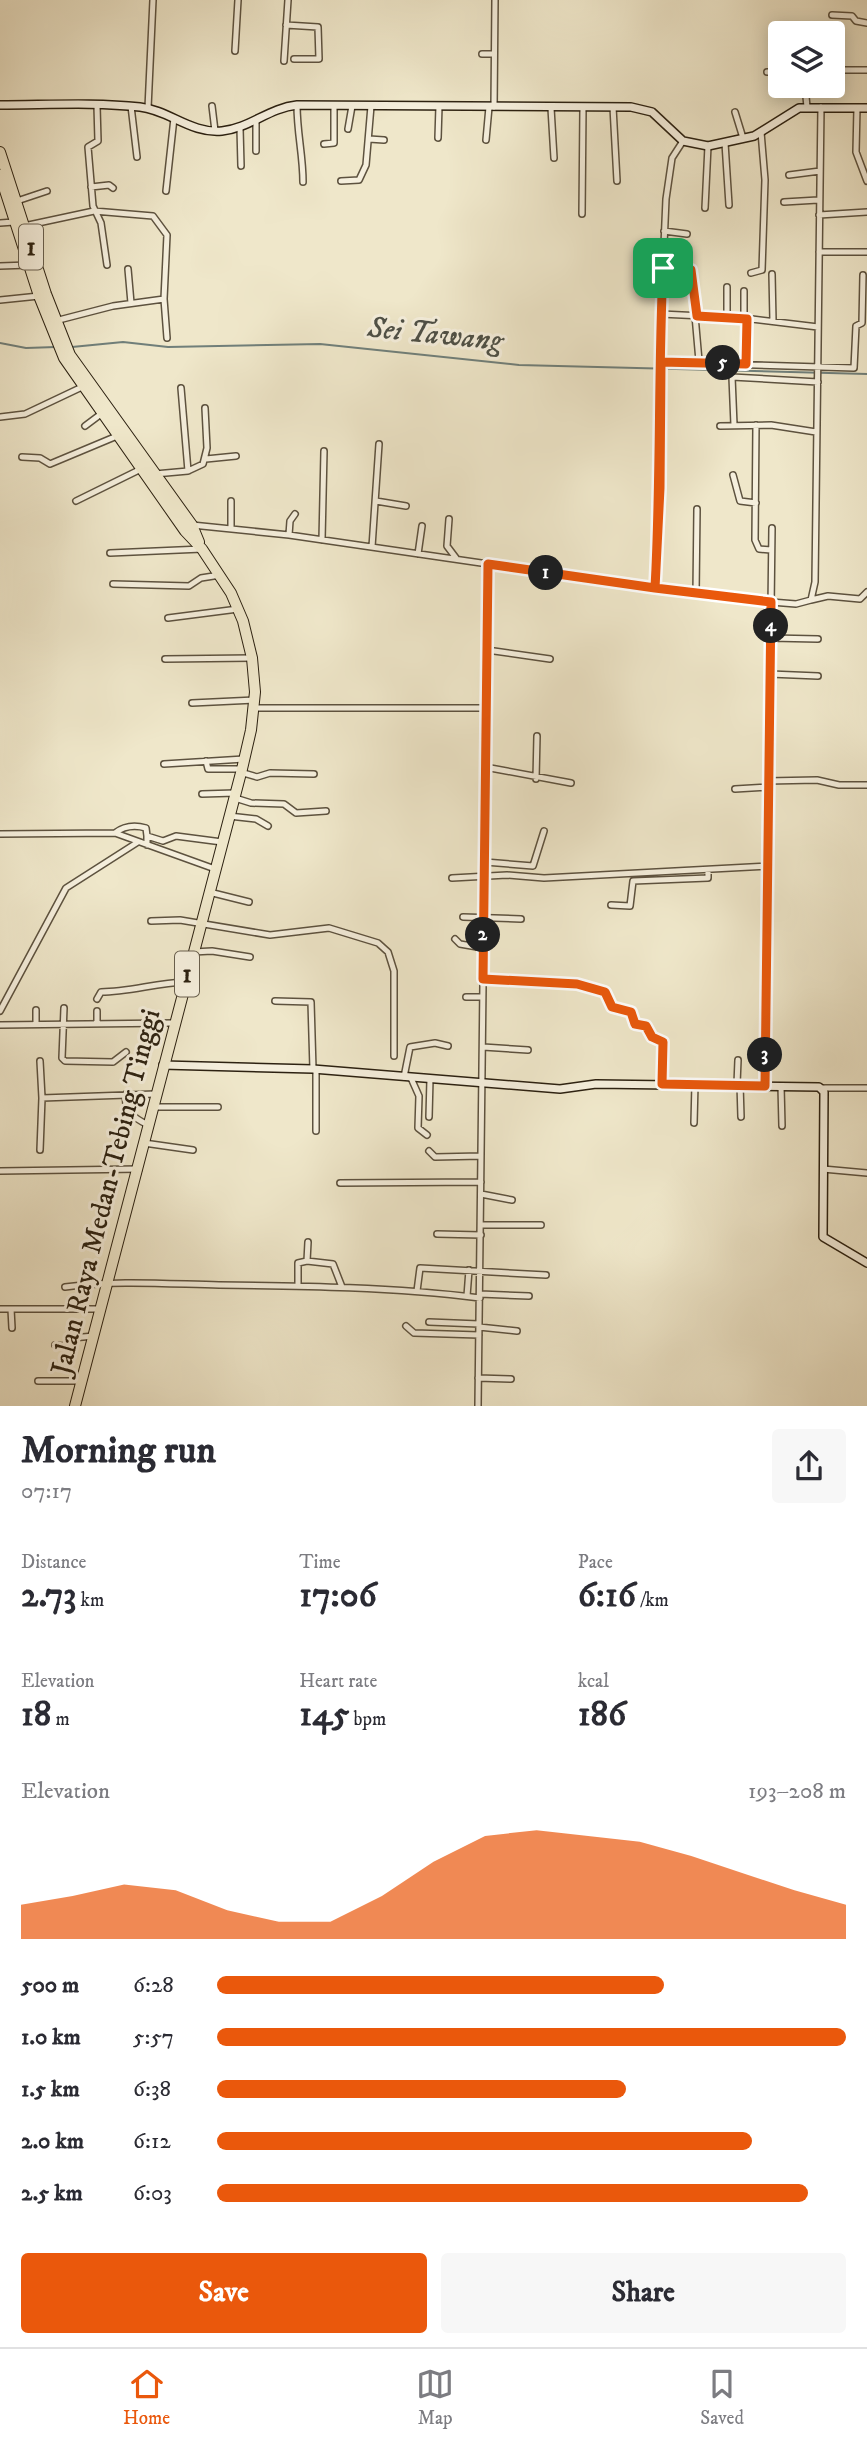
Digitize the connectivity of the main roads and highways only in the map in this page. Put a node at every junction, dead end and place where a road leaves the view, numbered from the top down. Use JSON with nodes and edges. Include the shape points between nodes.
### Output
{"nodes":[{"id":1,"x":0,"y":152,"type":"edge"},
{"id":2,"x":1,"y":178,"type":"edge"},
{"id":3,"x":20,"y":222,"type":"junction"},
{"id":4,"x":61,"y":343,"type":"junction"},
{"id":5,"x":67,"y":356,"type":"junction"},
{"id":6,"x":202,"y":549,"type":"junction"},
{"id":7,"x":75,"y":1405,"type":"edge"}],
"edges":[{"from":1,"to":3,"type":"highway","name":"Jalan Raya Medan-Tebing Tinggi","number":"1"},
{"from":2,"to":3,"type":"highway","name":"Jalan Raya Medan-Tebing Tinggi","number":"1"},
{"from":3,"to":4,"type":"highway","name":"Jalan Raya Medan-Tebing Tinggi","number":"1"},
{"from":3,"to":4,"type":"highway","name":"Jalan Raya Medan-Tebing Tinggi","number":"1","via":[[39,296]]},
{"from":4,"to":5,"type":"highway","name":"Jalan Raya Medan-Tebing Tinggi","number":"1"},
{"from":5,"to":6,"type":"highway","name":"Jalan Raya Medan-Tebing Tinggi","number":"1","via":[[82,387]]},
{"from":5,"to":6,"type":"highway","name":"Jalan Raya Medan-Tebing Tinggi","number":"1","via":[[192,525]]},
{"from":6,"to":7,"type":"highway","name":"Jalan Raya Medan-Tebing Tinggi","number":"1","via":[[238,610],[253,658],[254,704],[242,767]]}]}
